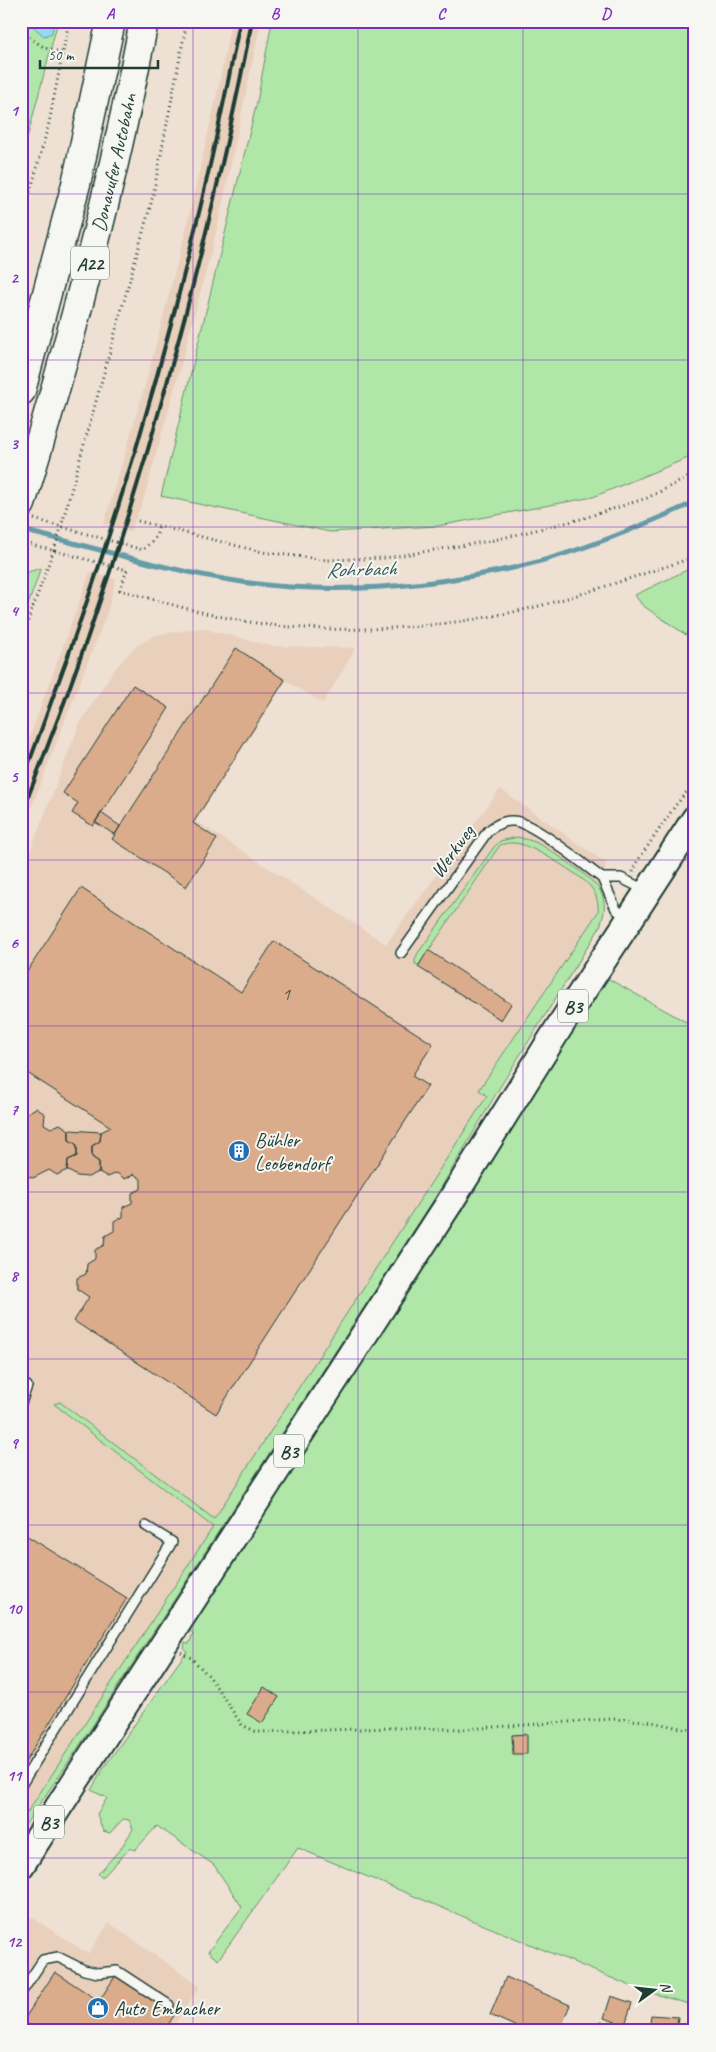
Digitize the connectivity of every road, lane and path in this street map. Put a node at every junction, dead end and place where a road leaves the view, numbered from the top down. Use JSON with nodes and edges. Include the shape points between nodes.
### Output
{"nodes":[{"id":1,"x":69,"y":21,"type":"edge"},
{"id":2,"x":111,"y":21,"type":"edge"},
{"id":3,"x":144,"y":21,"type":"edge"},
{"id":4,"x":187,"y":21,"type":"edge"},
{"id":5,"x":21,"y":32,"type":"edge"},
{"id":6,"x":63,"y":53,"type":"junction"},
{"id":7,"x":21,"y":226,"type":"edge"},
{"id":8,"x":21,"y":391,"type":"edge"},
{"id":9,"x":695,"y":474,"type":"edge"},
{"id":10,"x":24,"y":507,"type":"edge"},
{"id":11,"x":138,"y":521,"type":"dead end"},
{"id":12,"x":159,"y":525,"type":"junction"},
{"id":13,"x":61,"y":526,"type":"junction"},
{"id":14,"x":21,"y":542,"type":"edge"},
{"id":15,"x":53,"y":551,"type":"junction"},
{"id":16,"x":695,"y":557,"type":"edge"},
{"id":17,"x":21,"y":640,"type":"edge"},
{"id":18,"x":695,"y":819,"type":"edge"},
{"id":19,"x":602,"y":878,"type":"junction"},
{"id":20,"x":647,"y":891,"type":"junction"},
{"id":21,"x":629,"y":920,"type":"junction"},
{"id":22,"x":401,"y":953,"type":"dead end"},
{"id":23,"x":27,"y":1386,"type":"dead end"},
{"id":24,"x":21,"y":1403,"type":"edge"},
{"id":25,"x":146,"y":1526,"type":"dead end"},
{"id":26,"x":165,"y":1643,"type":"junction"},
{"id":27,"x":695,"y":1731,"type":"edge"},
{"id":28,"x":21,"y":1785,"type":"edge"},
{"id":29,"x":21,"y":1865,"type":"edge"},
{"id":30,"x":21,"y":1993,"type":"edge"},
{"id":31,"x":169,"y":2005,"type":"dead end"}],
"edges":[{"from":1,"to":6,"type":"path"},
{"from":2,"to":8,"type":"highway","name":"Donauufer Autobahn","number":"A22","via":[[76,184]]},
{"from":3,"to":10,"type":"highway","name":"Donauufer Autobahn","number":"A22","via":[[104,209]]},
{"from":4,"to":13,"type":"path","via":[[152,200]]},
{"from":5,"to":6,"type":"path","via":[[45,48]]},
{"from":6,"to":7,"type":"path","via":[[49,123]]},
{"from":9,"to":12,"type":"path","via":[[647,498],[581,519],[490,541],[385,558],[327,560],[262,552]]},
{"from":10,"to":13,"type":"path"},
{"from":11,"to":12,"type":"path"},
{"from":12,"to":13,"type":"path","via":[[156,537],[143,550]]},
{"from":13,"to":15,"type":"path"},
{"from":14,"to":15,"type":"path"},
{"from":15,"to":16,"type":"path","via":[[127,570],[120,590],[180,608],[271,625],[368,630],[459,621],[535,607]]},
{"from":15,"to":17,"type":"path"},
{"from":18,"to":20,"type":"main road","number":"B3"},
{"from":19,"to":20,"type":"lane","via":[[621,878]]},
{"from":19,"to":21,"type":"lane","via":[[616,909]]},
{"from":19,"to":22,"type":"lane","name":"Werkweg","via":[[529,826],[504,822],[488,831]]},
{"from":20,"to":21,"type":"main road","number":"B3"},
{"from":21,"to":26,"type":"main road","number":"B3"},
{"from":23,"to":24,"type":"lane"},
{"from":25,"to":28,"type":"lane","via":[[172,1542]]},
{"from":26,"to":27,"type":"path","via":[[191,1658],[210,1676],[242,1725],[257,1732],[465,1729],[612,1719],[647,1721]]},
{"from":26,"to":29,"type":"main road","number":"B3"},
{"from":30,"to":31,"type":"lane","via":[[43,1960],[58,1957],[84,1970],[116,1972]]}]}
